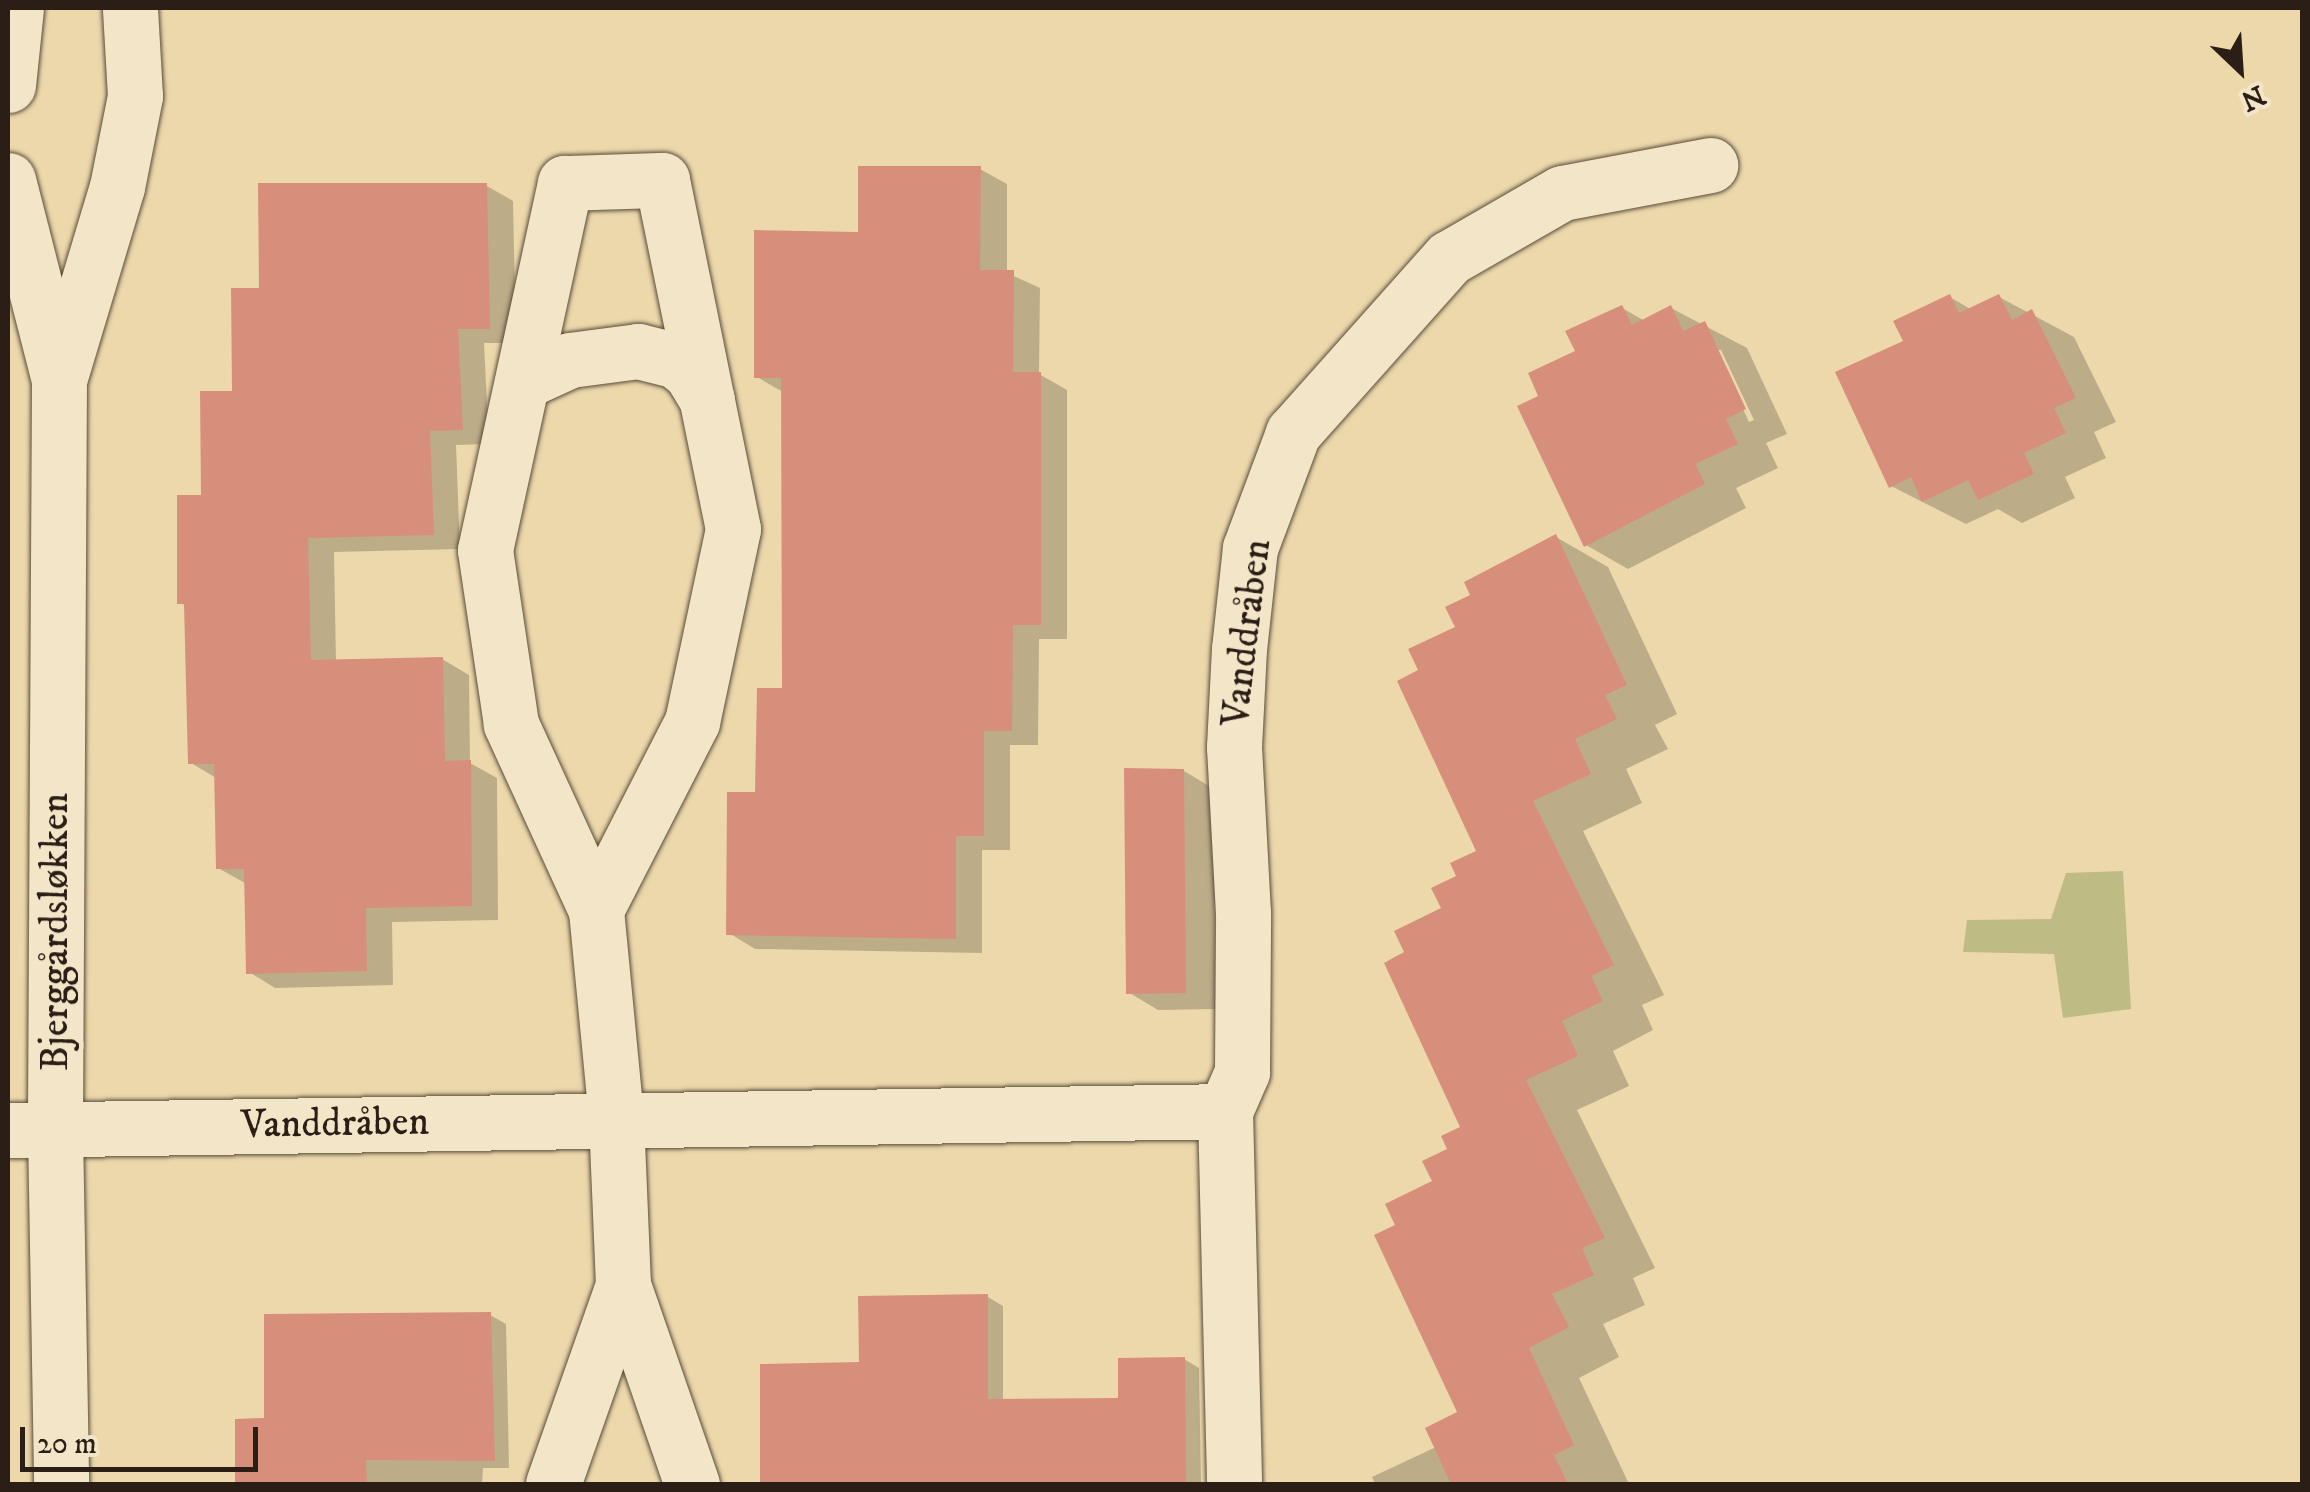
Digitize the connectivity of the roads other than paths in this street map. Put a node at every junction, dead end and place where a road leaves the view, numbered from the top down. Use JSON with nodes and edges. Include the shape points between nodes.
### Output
{"nodes":[{"id":1,"x":16,"y":8,"type":"edge"},
{"id":2,"x":130,"y":8,"type":"edge"},
{"id":3,"x":8,"y":85,"type":"edge"},
{"id":4,"x":1710,"y":165,"type":"dead end"},
{"id":5,"x":8,"y":180,"type":"edge"},
{"id":6,"x":59,"y":380,"type":"junction"},
{"id":7,"x":522,"y":382,"type":"junction"},
{"id":8,"x":707,"y":400,"type":"junction"},
{"id":9,"x":596,"y":910,"type":"junction"},
{"id":10,"x":1225,"y":1112,"type":"junction"},
{"id":11,"x":616,"y":1118,"type":"junction"},
{"id":12,"x":31,"y":1130,"type":"edge"},
{"id":13,"x":623,"y":1284,"type":"junction"},
{"id":14,"x":61,"y":1484,"type":"edge"},
{"id":15,"x":553,"y":1484,"type":"edge"},
{"id":16,"x":692,"y":1484,"type":"edge"},
{"id":17,"x":1234,"y":1484,"type":"edge"}],
"edges":[{"from":1,"to":3,"type":"street"},
{"from":2,"to":6,"type":"street","name":"Bjerggårdsløkken","via":[[135,96],[117,188]]},
{"from":4,"to":10,"type":"street","name":"Vanddråben","via":[[1562,193],[1449,258],[1293,433],[1250,548],[1239,649],[1234,747],[1242,1072]]},
{"from":5,"to":6,"type":"street","name":"Bjerggårdsløkken"},
{"from":6,"to":12,"type":"street","name":"Bjerggårdsløkken"},
{"from":7,"to":8,"type":"street","via":[[570,360],[638,351],[675,360]]},
{"from":7,"to":8,"type":"street","via":[[565,183],[662,180]]},
{"from":7,"to":9,"type":"street","via":[[485,550],[512,724]]},
{"from":8,"to":9,"type":"street","via":[[733,529],[692,722]]},
{"from":9,"to":11,"type":"street"},
{"from":10,"to":11,"type":"street","name":"Vanddråben"},
{"from":10,"to":17,"type":"street","name":"Vanddråben"},
{"from":11,"to":12,"type":"street","name":"Vanddråben"},
{"from":11,"to":13,"type":"street"},
{"from":12,"to":14,"type":"street","name":"Bjerggårdsløkken"},
{"from":13,"to":15,"type":"street"},
{"from":13,"to":16,"type":"street"}]}
